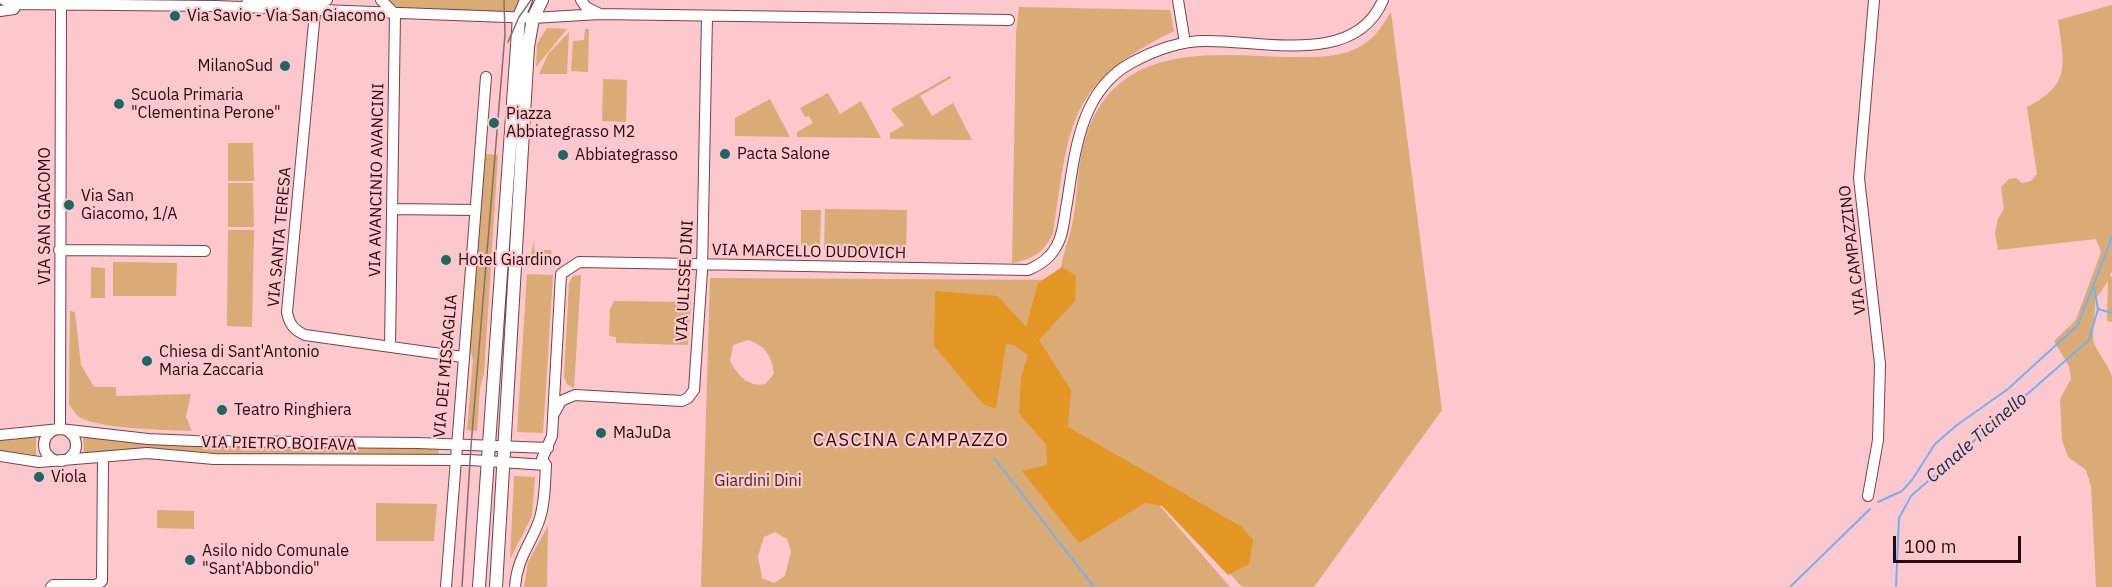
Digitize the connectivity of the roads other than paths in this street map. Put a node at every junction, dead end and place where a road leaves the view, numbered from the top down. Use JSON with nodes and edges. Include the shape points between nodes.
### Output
{"nodes":[{"id":1,"x":4,"y":0,"type":"edge"},
{"id":2,"x":37,"y":0,"type":"edge"},
{"id":3,"x":327,"y":0,"type":"edge"},
{"id":4,"x":381,"y":0,"type":"edge"},
{"id":5,"x":525,"y":0,"type":"edge"},
{"id":6,"x":542,"y":0,"type":"edge"},
{"id":7,"x":579,"y":0,"type":"edge"},
{"id":8,"x":1178,"y":0,"type":"edge"},
{"id":9,"x":1383,"y":0,"type":"edge"},
{"id":10,"x":1874,"y":0,"type":"edge"},
{"id":11,"x":15,"y":2,"type":"edge"},
{"id":12,"x":48,"y":4,"type":"junction"},
{"id":13,"x":61,"y":4,"type":"junction"},
{"id":14,"x":316,"y":7,"type":"junction"},
{"id":15,"x":0,"y":11,"type":"edge"},
{"id":16,"x":395,"y":14,"type":"junction"},
{"id":17,"x":600,"y":14,"type":"junction"},
{"id":18,"x":519,"y":17,"type":"junction"},
{"id":19,"x":560,"y":17,"type":"junction"},
{"id":20,"x":706,"y":17,"type":"junction"},
{"id":21,"x":533,"y":18,"type":"junction"},
{"id":22,"x":1009,"y":20,"type":"dead end"},
{"id":23,"x":1185,"y":43,"type":"junction"},
{"id":24,"x":486,"y":77,"type":"dead end"},
{"id":25,"x":392,"y":209,"type":"junction"},
{"id":26,"x":475,"y":210,"type":"junction"},
{"id":27,"x":59,"y":250,"type":"junction"},
{"id":28,"x":205,"y":251,"type":"dead end"},
{"id":29,"x":702,"y":264,"type":"junction"},
{"id":30,"x":390,"y":347,"type":"junction"},
{"id":31,"x":463,"y":357,"type":"junction"},
{"id":32,"x":556,"y":369,"type":"junction"},
{"id":33,"x":575,"y":395,"type":"junction"},
{"id":34,"x":553,"y":416,"type":"junction"},
{"id":35,"x":60,"y":429,"type":"junction"},
{"id":36,"x":0,"y":435,"type":"edge"},
{"id":37,"x":456,"y":444,"type":"junction"},
{"id":38,"x":488,"y":445,"type":"junction"},
{"id":39,"x":504,"y":446,"type":"junction"},
{"id":40,"x":548,"y":448,"type":"junction"},
{"id":41,"x":0,"y":456,"type":"edge"},
{"id":42,"x":103,"y":458,"type":"junction"},
{"id":43,"x":454,"y":460,"type":"junction"},
{"id":44,"x":61,"y":461,"type":"junction"},
{"id":45,"x":487,"y":461,"type":"junction"},
{"id":46,"x":503,"y":462,"type":"junction"},
{"id":47,"x":546,"y":465,"type":"junction"},
{"id":48,"x":1868,"y":496,"type":"dead end"},
{"id":49,"x":55,"y":586,"type":"edge"},
{"id":50,"x":446,"y":587,"type":"edge"},
{"id":51,"x":479,"y":587,"type":"edge"},
{"id":52,"x":496,"y":587,"type":"edge"},
{"id":53,"x":515,"y":587,"type":"edge"}],
"edges":[{"from":1,"to":11,"type":"street"},
{"from":2,"to":12,"type":"street"},
{"from":3,"to":14,"type":"street"},
{"from":4,"to":16,"type":"street"},
{"from":5,"to":18,"type":"main road"},
{"from":6,"to":21,"type":"main road"},
{"from":7,"to":17,"type":"street"},
{"from":7,"to":19,"type":"street"},
{"from":8,"to":23,"type":"street"},
{"from":9,"to":23,"type":"street","via":[[1366,27],[1336,42]]},
{"from":10,"to":48,"type":"street","name":"VIA CAMPAZZINO","via":[[1859,178],[1880,364],[1878,440]]},
{"from":11,"to":12,"type":"street"},
{"from":11,"to":15,"type":"street","via":[[14,9]]},
{"from":12,"to":13,"type":"street"},
{"from":13,"to":14,"type":"street"},
{"from":13,"to":27,"type":"street","name":"VIA SAN GIACOMO"},
{"from":14,"to":16,"type":"street"},
{"from":14,"to":30,"type":"street","name":"VIA SANTA TERESA","via":[[288,319],[305,335]]},
{"from":16,"to":18,"type":"street"},
{"from":16,"to":25,"type":"street","name":"VIA AVANCINIO AVANCINI"},
{"from":17,"to":19,"type":"street"},
{"from":17,"to":20,"type":"street"},
{"from":18,"to":21,"type":"street"},
{"from":18,"to":38,"type":"main road"},
{"from":19,"to":21,"type":"street"},
{"from":20,"to":22,"type":"street"},
{"from":20,"to":29,"type":"street","name":"VIA ULISSE DINI"},
{"from":21,"to":39,"type":"main road"},
{"from":23,"to":29,"type":"street","name":"VIA MARCELLO DUDOVICH","via":[[1128,65],[1097,94],[1077,140],[1057,247],[1028,270]]},
{"from":24,"to":26,"type":"street","name":"VIA DEI MISSAGLIA"},
{"from":25,"to":26,"type":"street"},
{"from":25,"to":30,"type":"street","name":"VIA AVANCINIO AVANCINI"},
{"from":26,"to":31,"type":"street","name":"VIA DEI MISSAGLIA"},
{"from":27,"to":28,"type":"street"},
{"from":27,"to":35,"type":"street","name":"VIA SAN GIACOMO"},
{"from":29,"to":32,"type":"street","name":"VIA MARCELLO DUDOVICH","via":[[579,262],[561,274]]},
{"from":29,"to":33,"type":"street","name":"VIA ULISSE DINI","via":[[691,395],[677,401]]},
{"from":30,"to":31,"type":"street","name":"VIA SANTA TERESA"},
{"from":31,"to":37,"type":"street","name":"VIA DEI MISSAGLIA"},
{"from":32,"to":33,"type":"street","via":[[561,388]]},
{"from":32,"to":34,"type":"street"},
{"from":33,"to":34,"type":"street","via":[[561,401]]},
{"from":34,"to":40,"type":"street"},
{"from":35,"to":36,"type":"street","name":"VIA PIETRO BOIFAVA"},
{"from":35,"to":37,"type":"street","name":"VIA PIETRO BOIFAVA","via":[[195,441]]},
{"from":35,"to":44,"type":"street","via":[[69,432],[76,444],[70,458]]},
{"from":35,"to":44,"type":"street","via":[[48,435],[44,443],[48,456]]},
{"from":37,"to":38,"type":"street","name":"VIA PIETRO BOIFAVA"},
{"from":37,"to":43,"type":"street","name":"VIA DEI MISSAGLIA"},
{"from":38,"to":39,"type":"street"},
{"from":38,"to":45,"type":"main road"},
{"from":39,"to":40,"type":"street"},
{"from":39,"to":46,"type":"main road"},
{"from":40,"to":47,"type":"street","via":[[542,459]]},
{"from":41,"to":44,"type":"street","name":"VIA PIETRO BOIFAVA"},
{"from":42,"to":43,"type":"street","name":"VIA PIETRO BOIFAVA","via":[[147,453],[214,459]]},
{"from":42,"to":44,"type":"street","name":"VIA PIETRO BOIFAVA"},
{"from":42,"to":49,"type":"street","via":[[102,581],[96,585]]},
{"from":43,"to":45,"type":"street","name":"VIA PIETRO BOIFAVA"},
{"from":43,"to":50,"type":"street","name":"VIA DEI MISSAGLIA"},
{"from":45,"to":46,"type":"street"},
{"from":45,"to":51,"type":"main road"},
{"from":46,"to":47,"type":"street"},
{"from":46,"to":52,"type":"main road"},
{"from":47,"to":53,"type":"street","via":[[540,518],[519,560]]}]}
